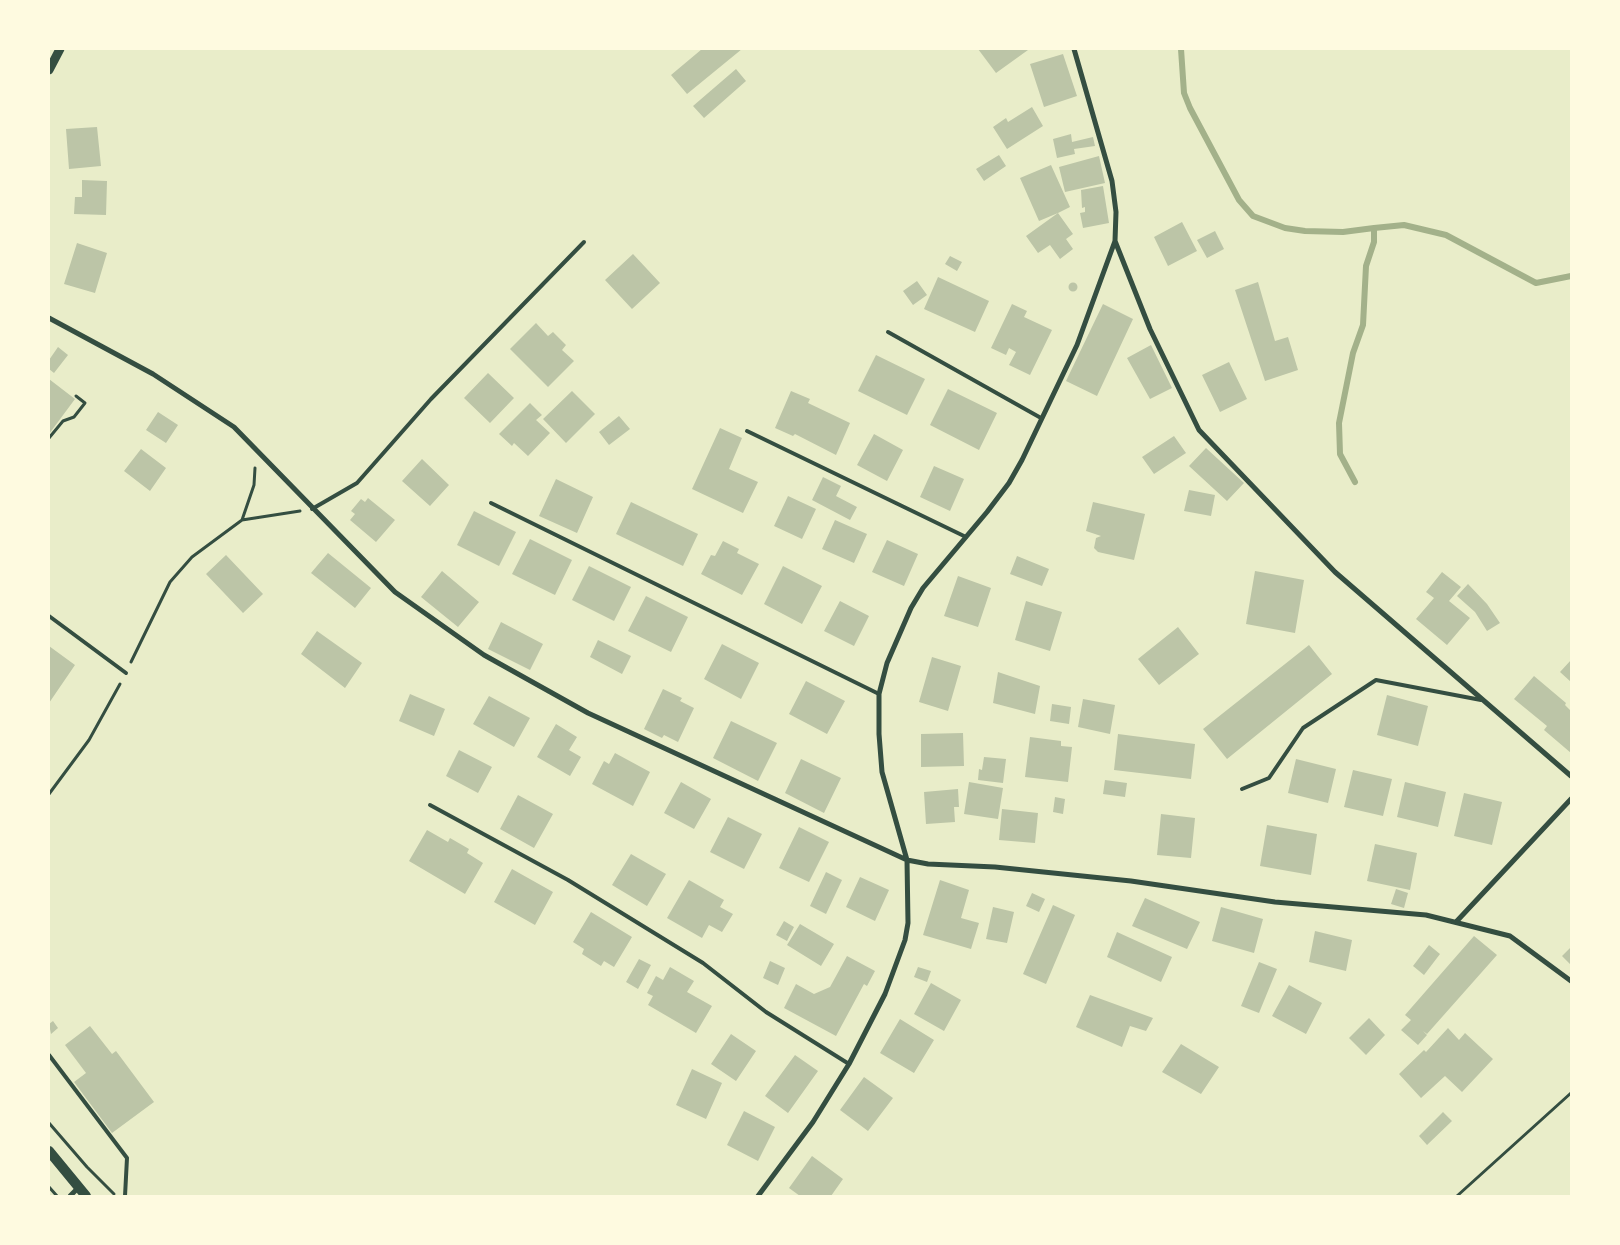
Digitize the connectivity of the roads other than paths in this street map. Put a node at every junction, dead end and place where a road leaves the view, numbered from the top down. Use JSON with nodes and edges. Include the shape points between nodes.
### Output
{"nodes":[{"id":1,"x":60,"y":49,"type":"edge"},
{"id":2,"x":1074,"y":49,"type":"edge"},
{"id":3,"x":49,"y":70,"type":"edge"},
{"id":4,"x":1115,"y":241,"type":"junction"},
{"id":5,"x":584,"y":242,"type":"dead end"},
{"id":6,"x":49,"y":318,"type":"edge"},
{"id":7,"x":888,"y":332,"type":"dead end"},
{"id":8,"x":1041,"y":418,"type":"junction"},
{"id":9,"x":747,"y":432,"type":"dead end"},
{"id":10,"x":491,"y":503,"type":"dead end"},
{"id":11,"x":312,"y":509,"type":"junction"},
{"id":12,"x":966,"y":537,"type":"junction"},
{"id":13,"x":49,"y":616,"type":"edge"},
{"id":14,"x":126,"y":673,"type":"road end"},
{"id":15,"x":879,"y":694,"type":"junction"},
{"id":16,"x":1486,"y":701,"type":"junction"},
{"id":17,"x":1571,"y":776,"type":"edge"},
{"id":18,"x":1242,"y":789,"type":"dead end"},
{"id":19,"x":1571,"y":799,"type":"edge"},
{"id":20,"x":430,"y":805,"type":"dead end"},
{"id":21,"x":908,"y":860,"type":"junction"},
{"id":22,"x":1456,"y":922,"type":"junction"},
{"id":23,"x":1571,"y":980,"type":"edge"},
{"id":24,"x":49,"y":1054,"type":"edge"},
{"id":25,"x":849,"y":1064,"type":"junction"},
{"id":26,"x":49,"y":1151,"type":"edge"},
{"id":27,"x":78,"y":1188,"type":"junction"},
{"id":28,"x":70,"y":1196,"type":"edge"},
{"id":29,"x":86,"y":1196,"type":"edge"},
{"id":30,"x":125,"y":1196,"type":"edge"},
{"id":31,"x":758,"y":1196,"type":"edge"}],
"edges":[{"from":1,"to":3,"type":"street"},
{"from":2,"to":4,"type":"street","via":[[1112,181]]},
{"from":4,"to":8,"type":"street","via":[[1077,345]]},
{"from":4,"to":16,"type":"street","via":[[1150,329],[1199,430],[1335,572]]},
{"from":5,"to":11,"type":"lane","via":[[431,399],[357,483]]},
{"from":6,"to":11,"type":"street","via":[[153,374],[234,427]]},
{"from":7,"to":8,"type":"lane"},
{"from":8,"to":12,"type":"street","via":[[1009,483]]},
{"from":9,"to":12,"type":"lane"},
{"from":10,"to":15,"type":"lane"},
{"from":11,"to":21,"type":"street","via":[[395,592],[484,655],[588,712]]},
{"from":12,"to":15,"type":"street","via":[[923,588],[911,608],[887,663]]},
{"from":13,"to":14,"type":"lane"},
{"from":15,"to":21,"type":"street","via":[[882,772]]},
{"from":16,"to":17,"type":"street"},
{"from":16,"to":18,"type":"lane","via":[[1376,680],[1303,728],[1269,778]]},
{"from":19,"to":22,"type":"street"},
{"from":20,"to":25,"type":"lane","via":[[568,880],[703,963],[766,1012]]},
{"from":21,"to":22,"type":"street","via":[[1131,880],[1275,902],[1426,915]]},
{"from":21,"to":25,"type":"street","via":[[905,940],[885,994]]},
{"from":22,"to":23,"type":"street","via":[[1510,936]]},
{"from":24,"to":30,"type":"lane","via":[[127,1158]]},
{"from":25,"to":31,"type":"street","via":[[813,1122]]},
{"from":26,"to":27,"type":"main road"},
{"from":27,"to":28,"type":"street"},
{"from":27,"to":29,"type":"main road"}]}
